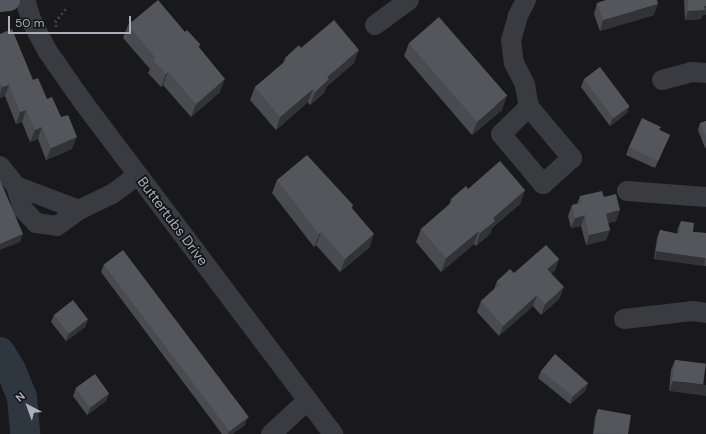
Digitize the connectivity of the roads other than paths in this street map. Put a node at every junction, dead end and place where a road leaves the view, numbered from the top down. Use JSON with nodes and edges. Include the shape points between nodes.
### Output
{"nodes":[{"id":1,"x":9,"y":0,"type":"edge"},
{"id":2,"x":25,"y":0,"type":"edge"},
{"id":3,"x":409,"y":0,"type":"edge"},
{"id":4,"x":526,"y":0,"type":"edge"},
{"id":5,"x":0,"y":1,"type":"edge"},
{"id":6,"x":374,"y":25,"type":"dead end"},
{"id":7,"x":706,"y":74,"type":"edge"},
{"id":8,"x":662,"y":80,"type":"dead end"},
{"id":9,"x":529,"y":106,"type":"dead end"},
{"id":10,"x":0,"y":166,"type":"edge"},
{"id":11,"x":138,"y":175,"type":"junction"},
{"id":12,"x":16,"y":186,"type":"junction"},
{"id":13,"x":627,"y":191,"type":"dead end"},
{"id":14,"x":706,"y":197,"type":"edge"},
{"id":15,"x":79,"y":210,"type":"junction"},
{"id":16,"x":706,"y":313,"type":"edge"},
{"id":17,"x":624,"y":319,"type":"dead end"},
{"id":18,"x":308,"y":400,"type":"junction"},
{"id":19,"x":271,"y":434,"type":"edge"},
{"id":20,"x":333,"y":434,"type":"edge"}],
"edges":[{"from":1,"to":5,"type":"main road"},
{"from":2,"to":11,"type":"street","name":"Buttertubs Drive","via":[[32,22],[48,52]]},
{"from":3,"to":6,"type":"street"},
{"from":4,"to":9,"type":"street","via":[[511,40],[514,63],[525,85]]},
{"from":7,"to":8,"type":"street","via":[[691,72]]},
{"from":10,"to":12,"type":"street"},
{"from":11,"to":15,"type":"street","via":[[112,194]]},
{"from":11,"to":18,"type":"street","name":"Buttertubs Drive"},
{"from":12,"to":15,"type":"street"},
{"from":12,"to":15,"type":"street","via":[[24,209],[36,223],[57,226]]},
{"from":13,"to":14,"type":"street"},
{"from":16,"to":17,"type":"street","via":[[692,311]]},
{"from":18,"to":19,"type":"street"},
{"from":18,"to":20,"type":"street","name":"Buttertubs Drive"}]}
